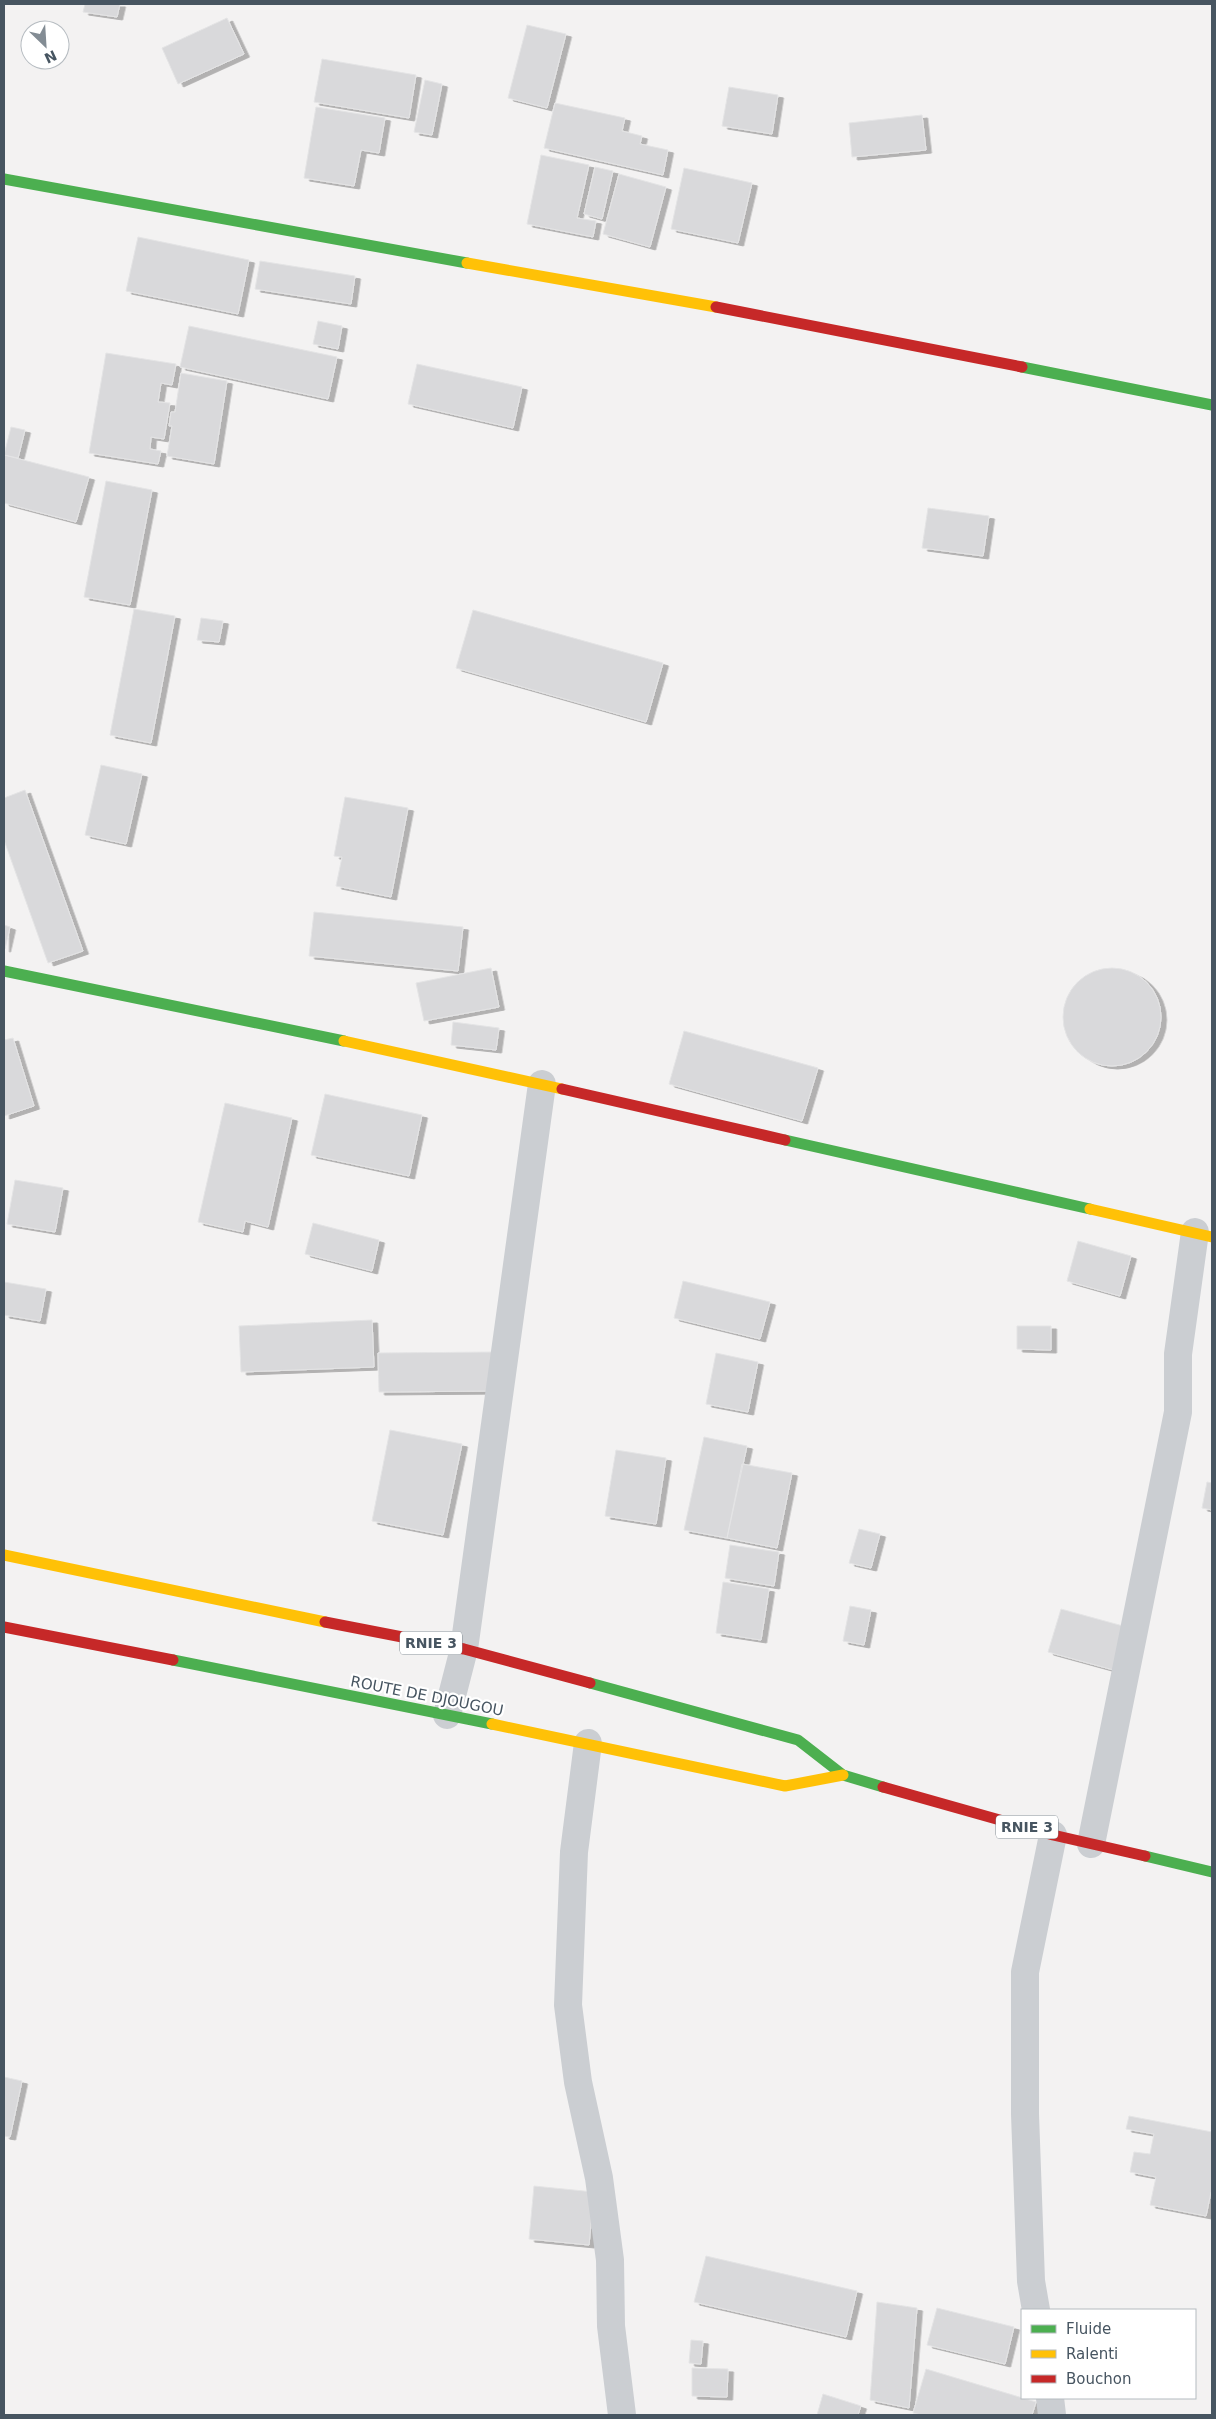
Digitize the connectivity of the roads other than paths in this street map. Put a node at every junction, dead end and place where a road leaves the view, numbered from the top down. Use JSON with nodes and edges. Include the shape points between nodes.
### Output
{"nodes":[{"id":1,"x":4,"y":179,"type":"edge"},
{"id":2,"x":1212,"y":405,"type":"edge"},
{"id":3,"x":4,"y":971,"type":"edge"},
{"id":4,"x":542,"y":1084,"type":"junction"},
{"id":5,"x":1204,"y":1234,"type":"edge"},
{"id":6,"x":4,"y":1555,"type":"edge"},
{"id":7,"x":4,"y":1627,"type":"edge"},
{"id":8,"x":464,"y":1649,"type":"junction"},
{"id":9,"x":447,"y":1715,"type":"junction"},
{"id":10,"x":588,"y":1743,"type":"junction"},
{"id":11,"x":843,"y":1775,"type":"junction"},
{"id":12,"x":1053,"y":1835,"type":"junction"},
{"id":13,"x":1091,"y":1844,"type":"junction"},
{"id":14,"x":1212,"y":1872,"type":"edge"},
{"id":15,"x":1036,"y":2309,"type":"edge"},
{"id":16,"x":1050,"y":2399,"type":"edge"},
{"id":17,"x":622,"y":2415,"type":"edge"},
{"id":18,"x":1052,"y":2415,"type":"edge"}],
"edges":[{"from":1,"to":2,"type":"main road","via":[[786,320]]},
{"from":3,"to":4,"type":"main road"},
{"from":4,"to":5,"type":"main road"},
{"from":4,"to":8,"type":"street"},
{"from":5,"to":13,"type":"street","via":[[1178,1354],[1178,1412]]},
{"from":6,"to":8,"type":"main road","number":"RNIE 3"},
{"from":7,"to":9,"type":"main road","name":"ROUTE DE DJOUGOU","number":"RNIE 3"},
{"from":8,"to":9,"type":"street"},
{"from":8,"to":11,"type":"main road","number":"RNIE 3","via":[[798,1740]]},
{"from":9,"to":10,"type":"main road","name":"ROUTE DE DJOUGOU","number":"RNIE 3"},
{"from":10,"to":11,"type":"main road","name":"ROUTE DE DJOUGOU","number":"RNIE 3","via":[[786,1786]]},
{"from":10,"to":17,"type":"street","via":[[574,1852],[568,2005],[578,2082],[599,2178],[610,2260],[611,2326]]},
{"from":11,"to":12,"type":"main road","number":"RNIE 3"},
{"from":12,"to":13,"type":"main road","number":"RNIE 3"},
{"from":12,"to":15,"type":"street","via":[[1024,1972],[1025,2114],[1031,2281]]},
{"from":13,"to":14,"type":"main road","number":"RNIE 3"},
{"from":16,"to":18,"type":"street"}]}
